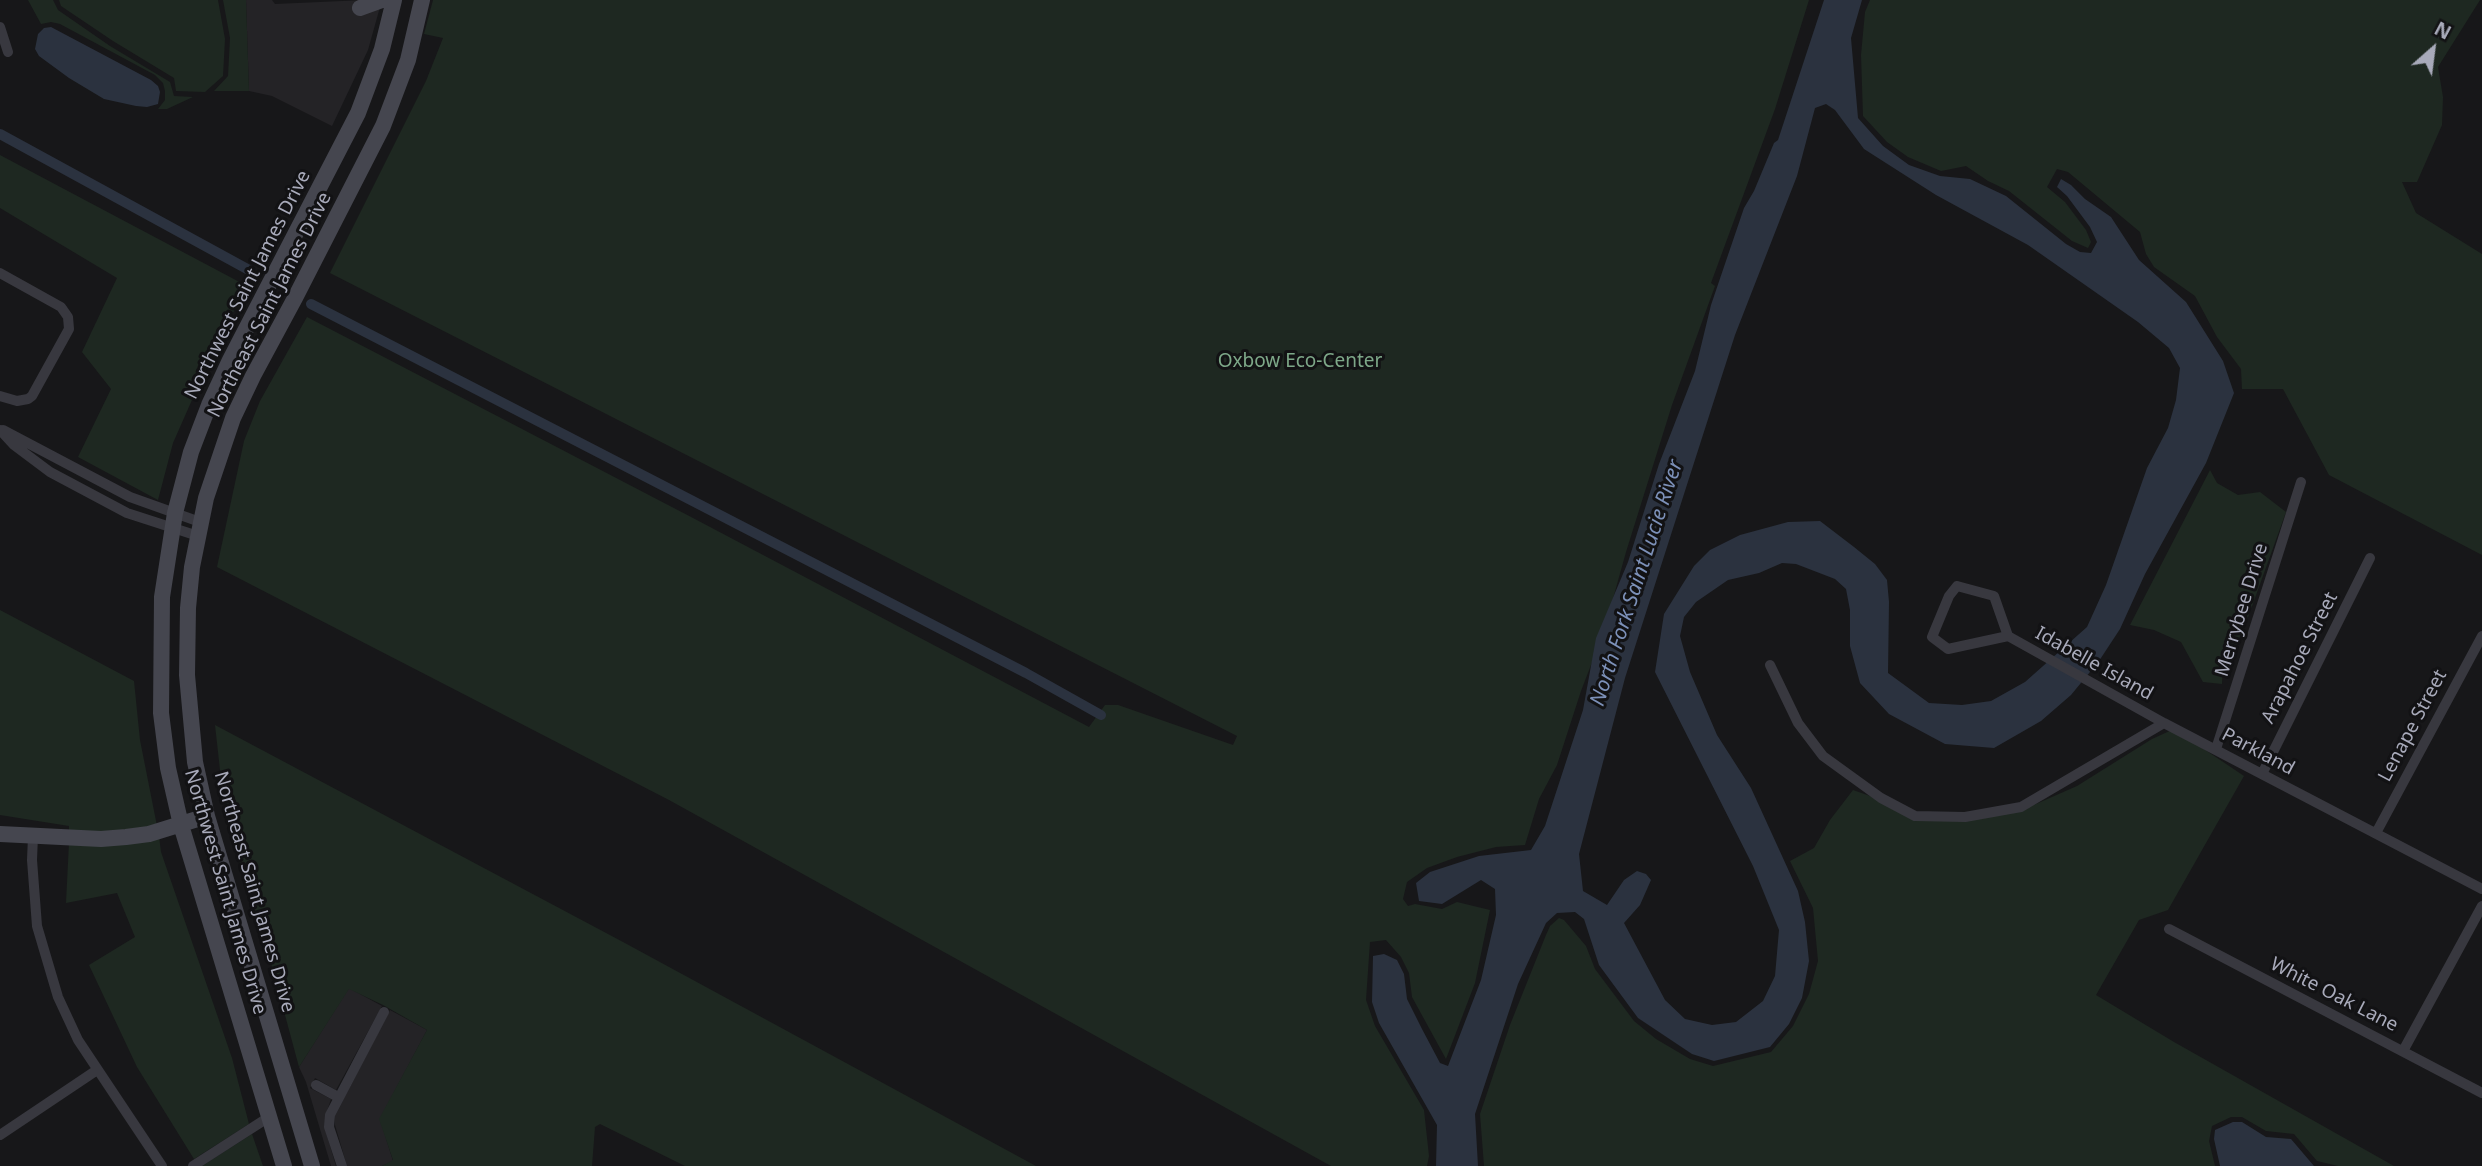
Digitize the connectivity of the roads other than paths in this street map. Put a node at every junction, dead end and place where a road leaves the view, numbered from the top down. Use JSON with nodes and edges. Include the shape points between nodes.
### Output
{"nodes":[{"id":1,"x":382,"y":0,"type":"edge"},
{"id":2,"x":394,"y":0,"type":"edge"},
{"id":3,"x":422,"y":0,"type":"edge"},
{"id":4,"x":360,"y":8,"type":"dead end"},
{"id":5,"x":0,"y":27,"type":"edge"},
{"id":6,"x":8,"y":51,"type":"dead end"},
{"id":7,"x":0,"y":273,"type":"edge"},
{"id":8,"x":0,"y":396,"type":"edge"},
{"id":9,"x":0,"y":429,"type":"edge"},
{"id":10,"x":2301,"y":482,"type":"dead end"},
{"id":11,"x":173,"y":521,"type":"junction"},
{"id":12,"x":199,"y":529,"type":"junction"},
{"id":13,"x":2370,"y":558,"type":"dead end"},
{"id":14,"x":2008,"y":636,"type":"junction"},
{"id":15,"x":2482,"y":636,"type":"edge"},
{"id":16,"x":1770,"y":665,"type":"dead end"},
{"id":17,"x":2164,"y":723,"type":"junction"},
{"id":18,"x":2217,"y":749,"type":"junction"},
{"id":19,"x":2262,"y":774,"type":"junction"},
{"id":20,"x":207,"y":816,"type":"junction"},
{"id":21,"x":181,"y":825,"type":"junction"},
{"id":22,"x":2376,"y":833,"type":"junction"},
{"id":23,"x":0,"y":834,"type":"edge"},
{"id":24,"x":33,"y":836,"type":"junction"},
{"id":25,"x":2482,"y":889,"type":"edge"},
{"id":26,"x":2482,"y":906,"type":"edge"},
{"id":27,"x":2169,"y":929,"type":"dead end"},
{"id":28,"x":384,"y":1012,"type":"dead end"},
{"id":29,"x":2403,"y":1051,"type":"junction"},
{"id":30,"x":97,"y":1070,"type":"junction"},
{"id":31,"x":316,"y":1085,"type":"dead end"},
{"id":32,"x":2482,"y":1093,"type":"edge"},
{"id":33,"x":338,"y":1097,"type":"junction"},
{"id":34,"x":269,"y":1117,"type":"junction"},
{"id":35,"x":0,"y":1135,"type":"edge"},
{"id":36,"x":162,"y":1166,"type":"edge"},
{"id":37,"x":193,"y":1166,"type":"edge"},
{"id":38,"x":284,"y":1166,"type":"edge"},
{"id":39,"x":312,"y":1166,"type":"edge"},
{"id":40,"x":342,"y":1166,"type":"edge"}],
"edges":[{"from":1,"to":4,"type":"main road"},
{"from":2,"to":11,"type":"main road","name":"Northwest Saint James Drive","via":[[358,113],[220,382],[191,452]]},
{"from":3,"to":12,"type":"main road","name":"Northeast Saint James Drive","via":[[408,60],[383,126],[233,418]]},
{"from":5,"to":6,"type":"street"},
{"from":7,"to":8,"type":"street","via":[[61,307],[69,329],[32,396],[17,401]]},
{"from":9,"to":11,"type":"street"},
{"from":9,"to":11,"type":"street","via":[[13,445],[50,472],[127,513]]},
{"from":10,"to":18,"type":"street","name":"Merrybee Drive"},
{"from":11,"to":12,"type":"street"},
{"from":11,"to":21,"type":"main road","name":"Northwest Saint James Drive","via":[[162,597],[161,713]]},
{"from":12,"to":20,"type":"main road","name":"Northeast Saint James Drive","via":[[188,608],[187,675],[195,762]]},
{"from":13,"to":19,"type":"street","name":"Arapahoe Street"},
{"from":14,"to":14,"type":"street","name":"Idabelle Island","via":[[1994,596],[1957,586],[1932,637],[1948,649]]},
{"from":14,"to":17,"type":"street","name":"Idabelle Island"},
{"from":15,"to":22,"type":"street","name":"Lenape Street"},
{"from":16,"to":17,"type":"street","via":[[1798,723],[1822,756],[1915,816],[1965,817],[2021,807]]},
{"from":17,"to":18,"type":"street","name":"Parkland"},
{"from":18,"to":19,"type":"street","name":"Parkland"},
{"from":19,"to":22,"type":"street","name":"Parkland"},
{"from":20,"to":21,"type":"main road"},
{"from":20,"to":39,"type":"main road","name":"Northeast Saint James Drive"},
{"from":21,"to":24,"type":"main road","via":[[101,839]]},
{"from":21,"to":34,"type":"main road","name":"Northwest Saint James Drive"},
{"from":22,"to":25,"type":"street","name":"Parkland"},
{"from":23,"to":24,"type":"main road"},
{"from":24,"to":30,"type":"street","via":[[37,926],[63,1008]]},
{"from":26,"to":29,"type":"street"},
{"from":27,"to":29,"type":"street","name":"White Oak Lane"},
{"from":28,"to":33,"type":"street"},
{"from":29,"to":32,"type":"street","name":"White Oak Lane"},
{"from":30,"to":35,"type":"street"},
{"from":30,"to":36,"type":"street"},
{"from":31,"to":33,"type":"street"},
{"from":33,"to":40,"type":"street","via":[[329,1127]]},
{"from":34,"to":37,"type":"street"},
{"from":34,"to":38,"type":"main road","name":"Northwest Saint James Drive"}]}
